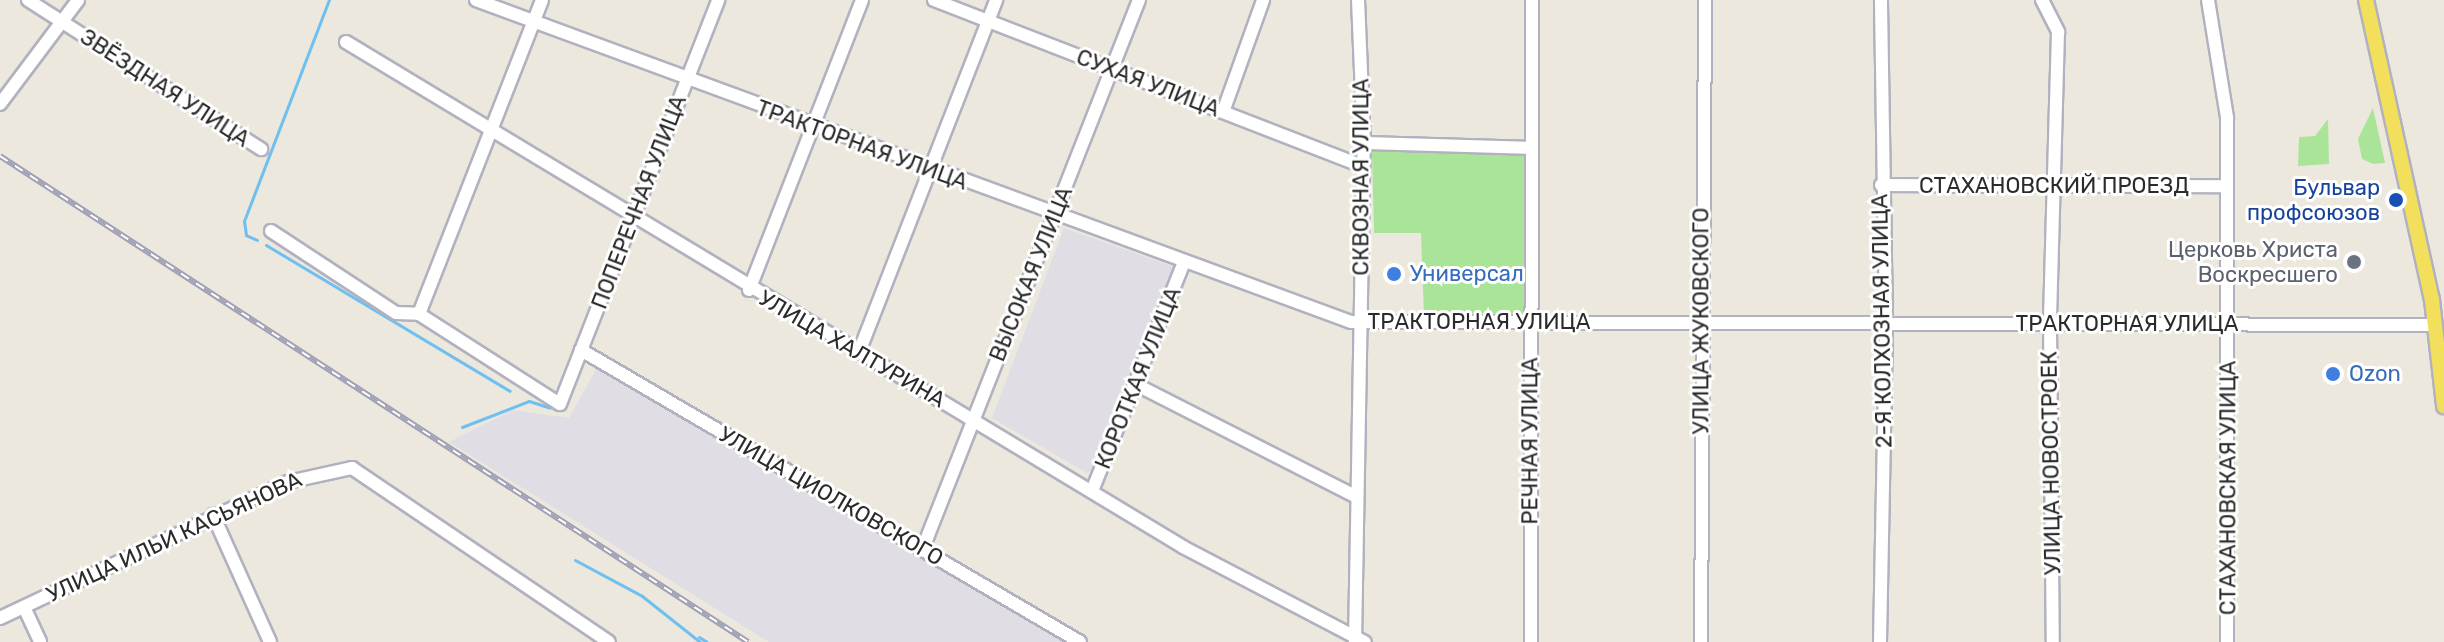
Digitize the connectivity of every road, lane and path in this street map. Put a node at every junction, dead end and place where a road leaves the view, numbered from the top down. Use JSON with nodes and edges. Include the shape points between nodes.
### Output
{"nodes":[{"id":1,"x":28,"y":0,"type":"edge"},
{"id":2,"x":78,"y":0,"type":"edge"},
{"id":3,"x":476,"y":0,"type":"edge"},
{"id":4,"x":542,"y":0,"type":"edge"},
{"id":5,"x":718,"y":0,"type":"edge"},
{"id":6,"x":862,"y":0,"type":"edge"},
{"id":7,"x":934,"y":0,"type":"edge"},
{"id":8,"x":996,"y":0,"type":"edge"},
{"id":9,"x":1139,"y":0,"type":"edge"},
{"id":10,"x":1263,"y":0,"type":"edge"},
{"id":11,"x":1358,"y":0,"type":"edge"},
{"id":12,"x":1532,"y":0,"type":"edge"},
{"id":13,"x":1705,"y":0,"type":"edge"},
{"id":14,"x":1881,"y":0,"type":"edge"},
{"id":15,"x":2042,"y":0,"type":"edge"},
{"id":16,"x":2208,"y":0,"type":"edge"},
{"id":17,"x":2366,"y":0,"type":"edge"},
{"id":18,"x":534,"y":21,"type":"junction"},
{"id":19,"x":988,"y":21,"type":"junction"},
{"id":20,"x":62,"y":22,"type":"junction"},
{"id":21,"x":346,"y":42,"type":"dead end"},
{"id":22,"x":1112,"y":69,"type":"junction"},
{"id":23,"x":686,"y":82,"type":"junction"},
{"id":24,"x":0,"y":104,"type":"edge"},
{"id":25,"x":1223,"y":112,"type":"junction"},
{"id":26,"x":812,"y":127,"type":"junction"},
{"id":27,"x":490,"y":132,"type":"junction"},
{"id":28,"x":1364,"y":143,"type":"junction"},
{"id":29,"x":1528,"y":148,"type":"junction"},
{"id":30,"x":261,"y":149,"type":"dead end"},
{"id":31,"x":1362,"y":166,"type":"junction"},
{"id":32,"x":931,"y":169,"type":"junction"},
{"id":33,"x":1881,"y":185,"type":"junction"},
{"id":34,"x":2227,"y":186,"type":"junction"},
{"id":35,"x":2055,"y":188,"type":"junction"},
{"id":36,"x":1054,"y":217,"type":"junction"},
{"id":37,"x":633,"y":218,"type":"junction"},
{"id":38,"x":271,"y":231,"type":"dead end"},
{"id":39,"x":1183,"y":265,"type":"junction"},
{"id":40,"x":749,"y":290,"type":"junction"},
{"id":41,"x":419,"y":314,"type":"junction"},
{"id":42,"x":1700,"y":321,"type":"junction"},
{"id":43,"x":1362,"y":322,"type":"junction"},
{"id":44,"x":1530,"y":322,"type":"junction"},
{"id":45,"x":1886,"y":322,"type":"junction"},
{"id":46,"x":2229,"y":323,"type":"junction"},
{"id":47,"x":2050,"y":324,"type":"junction"},
{"id":48,"x":2439,"y":325,"type":"edge"},
{"id":49,"x":581,"y":350,"type":"junction"},
{"id":50,"x":859,"y":352,"type":"junction"},
{"id":51,"x":1135,"y":384,"type":"junction"},
{"id":52,"x":2444,"y":406,"type":"edge"},
{"id":53,"x":974,"y":419,"type":"junction"},
{"id":54,"x":1092,"y":491,"type":"junction"},
{"id":55,"x":1355,"y":496,"type":"junction"},
{"id":56,"x":213,"y":515,"type":"junction"},
{"id":57,"x":923,"y":548,"type":"junction"},
{"id":58,"x":24,"y":607,"type":"junction"},
{"id":59,"x":0,"y":618,"type":"edge"},
{"id":60,"x":40,"y":642,"type":"edge"},
{"id":61,"x":270,"y":642,"type":"edge"},
{"id":62,"x":609,"y":642,"type":"edge"},
{"id":63,"x":1080,"y":642,"type":"edge"},
{"id":64,"x":1355,"y":642,"type":"edge"},
{"id":65,"x":1365,"y":642,"type":"edge"},
{"id":66,"x":1531,"y":642,"type":"edge"},
{"id":67,"x":1701,"y":642,"type":"edge"},
{"id":68,"x":1880,"y":642,"type":"edge"},
{"id":69,"x":2053,"y":642,"type":"edge"},
{"id":70,"x":2227,"y":642,"type":"edge"}],
"edges":[{"from":1,"to":20,"type":"street","name":"ЗВЁЗДНАЯ УЛИЦА"},
{"from":2,"to":20,"type":"street"},
{"from":3,"to":18,"type":"street","name":"ТРАКТОРНАЯ УЛИЦА"},
{"from":4,"to":18,"type":"street"},
{"from":5,"to":23,"type":"street","name":"ПОПЕРЕЧНАЯ УЛИЦА"},
{"from":6,"to":26,"type":"street"},
{"from":7,"to":19,"type":"street","name":"СУХАЯ УЛИЦА"},
{"from":8,"to":19,"type":"street"},
{"from":9,"to":22,"type":"street","name":"ВЫСОКАЯ УЛИЦА"},
{"from":10,"to":25,"type":"street"},
{"from":11,"to":28,"type":"street","name":"СКВОЗНАЯ УЛИЦА"},
{"from":12,"to":29,"type":"street","name":"РЕЧНАЯ УЛИЦА"},
{"from":13,"to":42,"type":"street","name":"УЛИЦА ЖУКОВСКОГО"},
{"from":14,"to":33,"type":"street","name":"2-Я КОЛХОЗНАЯ УЛИЦА"},
{"from":15,"to":35,"type":"street","name":"УЛИЦА НОВОСТРОЕК","via":[[2058,32]]},
{"from":16,"to":34,"type":"street","name":"СТАХАНОВСКАЯ УЛИЦА","via":[[2225,90]]},
{"from":17,"to":48,"type":"main road"},
{"from":18,"to":23,"type":"street","name":"ТРАКТОРНАЯ УЛИЦА"},
{"from":18,"to":27,"type":"street"},
{"from":19,"to":22,"type":"street","name":"СУХАЯ УЛИЦА"},
{"from":19,"to":32,"type":"street"},
{"from":20,"to":24,"type":"street"},
{"from":20,"to":30,"type":"street","name":"ЗВЁЗДНАЯ УЛИЦА"},
{"from":21,"to":27,"type":"street","name":"УЛИЦА ХАЛТУРИНА"},
{"from":22,"to":25,"type":"street","name":"СУХАЯ УЛИЦА"},
{"from":22,"to":36,"type":"street","name":"ВЫСОКАЯ УЛИЦА"},
{"from":23,"to":26,"type":"street","name":"ТРАКТОРНАЯ УЛИЦА"},
{"from":23,"to":37,"type":"street","name":"ПОПЕРЕЧНАЯ УЛИЦА"},
{"from":25,"to":31,"type":"street","name":"СУХАЯ УЛИЦА"},
{"from":26,"to":32,"type":"street","name":"ТРАКТОРНАЯ УЛИЦА"},
{"from":26,"to":40,"type":"street"},
{"from":27,"to":37,"type":"street","name":"УЛИЦА ХАЛТУРИНА"},
{"from":27,"to":41,"type":"street"},
{"from":28,"to":29,"type":"street"},
{"from":28,"to":31,"type":"street","name":"СКВОЗНАЯ УЛИЦА"},
{"from":29,"to":44,"type":"street","name":"РЕЧНАЯ УЛИЦА"},
{"from":31,"to":43,"type":"street","name":"СКВОЗНАЯ УЛИЦА"},
{"from":32,"to":36,"type":"street","name":"ТРАКТОРНАЯ УЛИЦА"},
{"from":32,"to":50,"type":"street"},
{"from":33,"to":35,"type":"street","name":"СТАХАНОВСКИЙ ПРОЕЗД"},
{"from":33,"to":45,"type":"street","name":"2-Я КОЛХОЗНАЯ УЛИЦА"},
{"from":34,"to":35,"type":"street","name":"СТАХАНОВСКИЙ ПРОЕЗД"},
{"from":34,"to":46,"type":"street","name":"СТАХАНОВСКАЯ УЛИЦА"},
{"from":35,"to":47,"type":"street","name":"УЛИЦА НОВОСТРОЕК"},
{"from":36,"to":39,"type":"street","name":"ТРАКТОРНАЯ УЛИЦА"},
{"from":36,"to":53,"type":"street","name":"ВЫСОКАЯ УЛИЦА"},
{"from":37,"to":40,"type":"street","name":"УЛИЦА ХАЛТУРИНА"},
{"from":37,"to":49,"type":"street","name":"ПОПЕРЕЧНАЯ УЛИЦА"},
{"from":38,"to":41,"type":"street","via":[[396,313]]},
{"from":39,"to":43,"type":"street","name":"ТРАКТОРНАЯ УЛИЦА"},
{"from":39,"to":51,"type":"street","name":"КОРОТКАЯ УЛИЦА"},
{"from":40,"to":50,"type":"street","name":"УЛИЦА ХАЛТУРИНА"},
{"from":41,"to":49,"type":"street","name":"ПОПЕРЕЧНАЯ УЛИЦА","via":[[560,404]]},
{"from":42,"to":44,"type":"street","name":"ТРАКТОРНАЯ УЛИЦА"},
{"from":42,"to":45,"type":"street","name":"ТРАКТОРНАЯ УЛИЦА"},
{"from":42,"to":67,"type":"street","name":"УЛИЦА ЖУКОВСКОГО"},
{"from":43,"to":44,"type":"street","name":"ТРАКТОРНАЯ УЛИЦА"},
{"from":43,"to":55,"type":"street","name":"СКВОЗНАЯ УЛИЦА"},
{"from":44,"to":66,"type":"street","name":"РЕЧНАЯ УЛИЦА"},
{"from":45,"to":47,"type":"street","name":"ТРАКТОРНАЯ УЛИЦА"},
{"from":45,"to":68,"type":"street","name":"2-Я КОЛХОЗНАЯ УЛИЦА"},
{"from":46,"to":47,"type":"street","name":"ТРАКТОРНАЯ УЛИЦА"},
{"from":46,"to":48,"type":"street","name":"ТРАКТОРНАЯ УЛИЦА"},
{"from":46,"to":70,"type":"street","name":"СТАХАНОВСКАЯ УЛИЦА"},
{"from":47,"to":69,"type":"street","name":"УЛИЦА НОВОСТРОЕК"},
{"from":48,"to":52,"type":"main road"},
{"from":49,"to":57,"type":"street","name":"УЛИЦА ЦИОЛКОВСКОГО"},
{"from":50,"to":53,"type":"street","name":"УЛИЦА ХАЛТУРИНА"},
{"from":51,"to":54,"type":"street","name":"КОРОТКАЯ УЛИЦА"},
{"from":51,"to":55,"type":"street"},
{"from":53,"to":54,"type":"street","name":"УЛИЦА ХАЛТУРИНА"},
{"from":53,"to":57,"type":"street","name":"ВЫСОКАЯ УЛИЦА"},
{"from":54,"to":64,"type":"street","name":"УЛИЦА ХАЛТУРИНА"},
{"from":55,"to":64,"type":"street","name":"СКВОЗНАЯ УЛИЦА"},
{"from":56,"to":58,"type":"street","name":"УЛИЦА ИЛЬИ КАСЬЯНОВА"},
{"from":56,"to":61,"type":"street"},
{"from":56,"to":62,"type":"street","name":"УЛИЦА ИЛЬИ КАСЬЯНОВА","via":[[316,472],[352,468]]},
{"from":57,"to":63,"type":"street","name":"УЛИЦА ЦИОЛКОВСКОГО"},
{"from":58,"to":59,"type":"street","name":"УЛИЦА ИЛЬИ КАСЬЯНОВА"},
{"from":58,"to":60,"type":"street"},
{"from":64,"to":65,"type":"street","name":"УЛИЦА ХАЛТУРИНА"}]}
